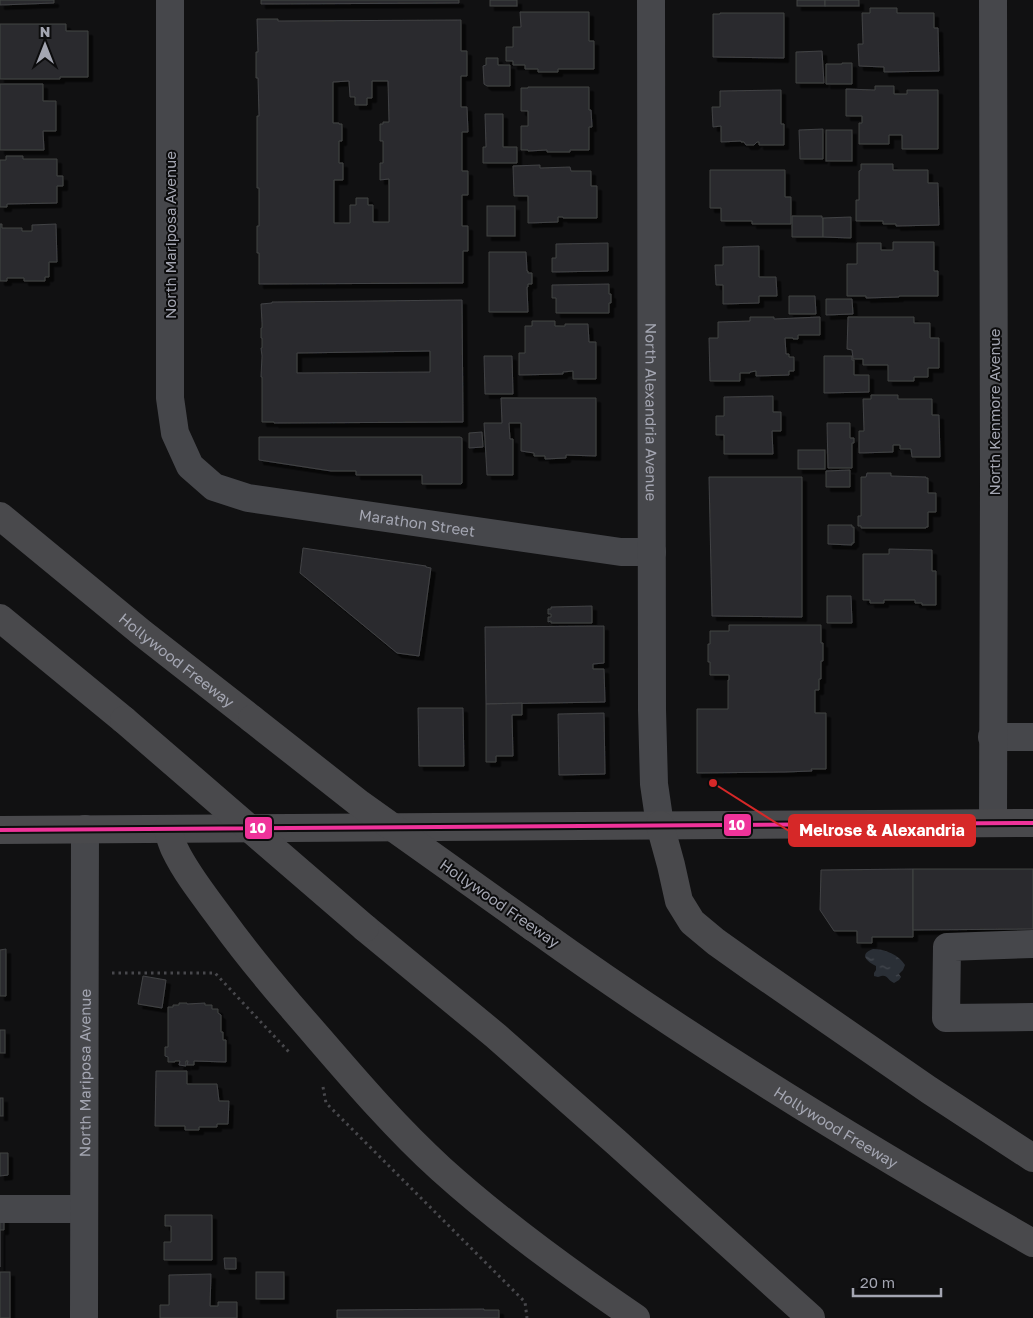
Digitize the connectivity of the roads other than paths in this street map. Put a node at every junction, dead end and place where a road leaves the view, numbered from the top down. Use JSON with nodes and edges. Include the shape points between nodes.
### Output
{"nodes":[{"id":1,"x":170,"y":0,"type":"edge"},
{"id":2,"x":651,"y":0,"type":"edge"},
{"id":3,"x":993,"y":0,"type":"edge"},
{"id":4,"x":190,"y":466,"type":"joint"},
{"id":5,"x":0,"y":516,"type":"edge"},
{"id":6,"x":652,"y":552,"type":"junction"},
{"id":7,"x":0,"y":618,"type":"edge"},
{"id":8,"x":992,"y":737,"type":"junction"},
{"id":9,"x":1033,"y":737,"type":"edge"},
{"id":10,"x":992,"y":823,"type":"junction"},
{"id":11,"x":1033,"y":823,"type":"edge"},
{"id":12,"x":660,"y":825,"type":"junction"},
{"id":13,"x":85,"y":829,"type":"junction"},
{"id":14,"x":167,"y":829,"type":"junction"},
{"id":15,"x":0,"y":830,"type":"edge"},
{"id":16,"x":1033,"y":944,"type":"edge"},
{"id":17,"x":1033,"y":1017,"type":"edge"},
{"id":18,"x":1033,"y":1158,"type":"edge"},
{"id":19,"x":0,"y":1209,"type":"edge"},
{"id":20,"x":84,"y":1209,"type":"junction"},
{"id":21,"x":1033,"y":1243,"type":"edge"},
{"id":22,"x":84,"y":1318,"type":"edge"},
{"id":23,"x":636,"y":1318,"type":"edge"},
{"id":24,"x":811,"y":1318,"type":"edge"}],
"edges":[{"from":1,"to":4,"type":"street","name":"North Mariposa Avenue","via":[[170,398],[175,433]]},
{"from":2,"to":6,"type":"street","name":"North Alexandria Avenue"},
{"from":3,"to":8,"type":"street","name":"North Kenmore Avenue"},
{"from":4,"to":6,"type":"street","name":"Marathon Street","via":[[214,487],[248,498],[620,552]]},
{"from":5,"to":21,"type":"main road","name":"Hollywood Freeway","bridge":true,"via":[[142,633],[360,804],[585,964],[802,1107]]},
{"from":6,"to":12,"type":"street","name":"North Alexandria Avenue","via":[[654,784]]},
{"from":7,"to":24,"type":"main road","bridge":true,"via":[[511,1050]]},
{"from":8,"to":9,"type":"street"},
{"from":8,"to":10,"type":"street","name":"North Kenmore Avenue"},
{"from":10,"to":11,"type":"main road"},
{"from":10,"to":12,"type":"main road"},
{"from":12,"to":14,"type":"main road"},
{"from":12,"to":18,"type":"main road","via":[[679,901],[692,922],[754,970]]},
{"from":13,"to":14,"type":"main road"},
{"from":13,"to":15,"type":"main road"},
{"from":13,"to":20,"type":"street","name":"North Mariposa Avenue"},
{"from":14,"to":23,"type":"main road","via":[[188,871],[242,947],[401,1130],[484,1207],[555,1262]]},
{"from":16,"to":17,"type":"street","via":[[947,946],[946,1018]]},
{"from":19,"to":20,"type":"street"},
{"from":20,"to":22,"type":"street","name":"North Mariposa Avenue"}]}
